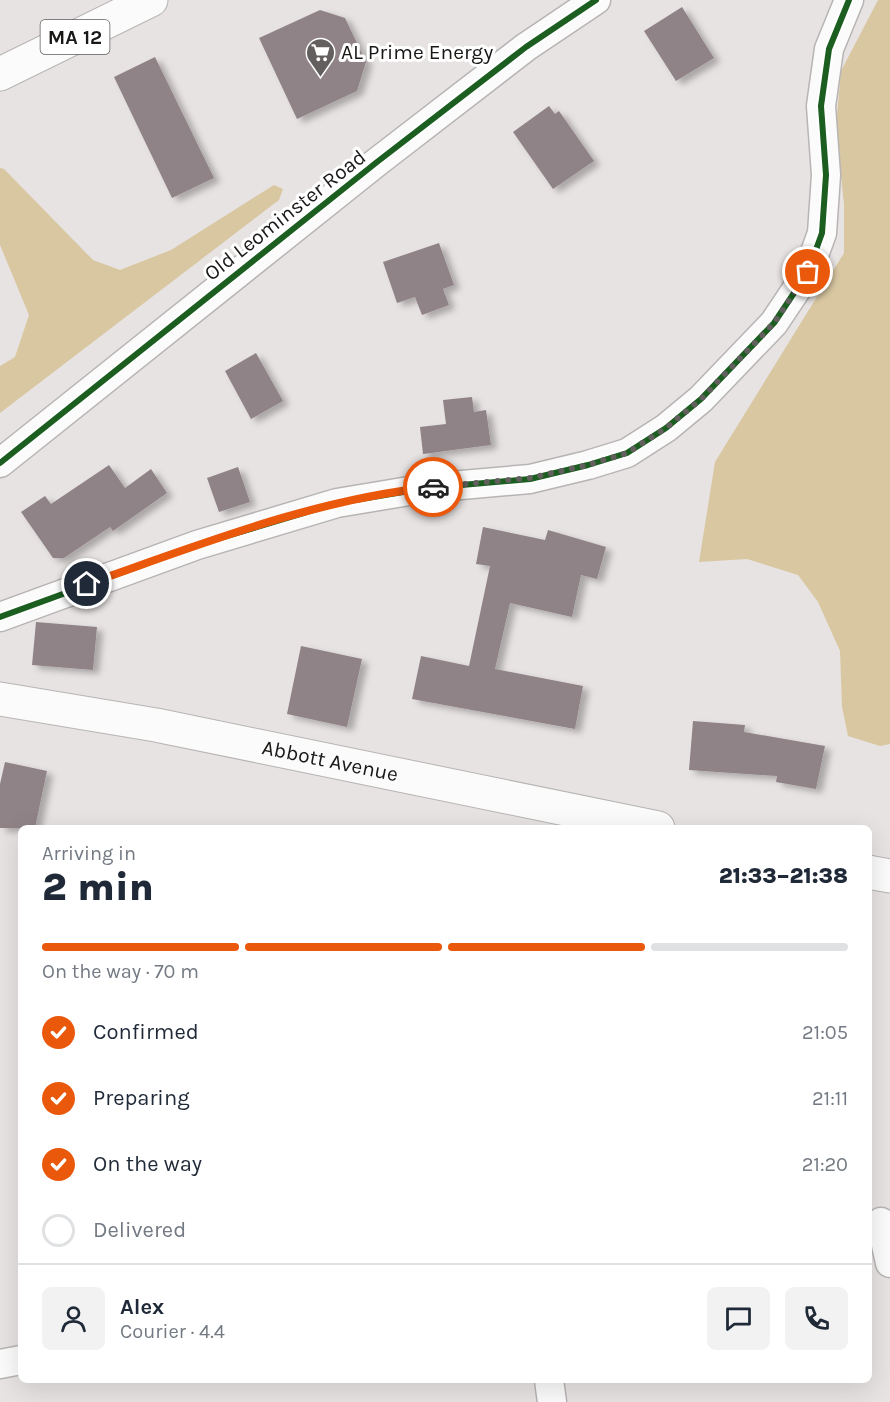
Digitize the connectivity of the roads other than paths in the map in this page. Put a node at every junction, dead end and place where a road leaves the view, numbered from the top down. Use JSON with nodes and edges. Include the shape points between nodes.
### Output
{"nodes":[{"id":1,"x":151,"y":0,"type":"edge"},
{"id":2,"x":596,"y":0,"type":"edge"},
{"id":3,"x":849,"y":0,"type":"edge"},
{"id":4,"x":0,"y":74,"type":"edge"},
{"id":5,"x":0,"y":463,"type":"edge"},
{"id":6,"x":0,"y":617,"type":"edge"},
{"id":7,"x":0,"y":699,"type":"edge"},
{"id":8,"x":643,"y":825,"type":"edge"},
{"id":9,"x":872,"y":873,"type":"edge"},
{"id":10,"x":890,"y":876,"type":"edge"},
{"id":11,"x":880,"y":1222,"type":"edge"},
{"id":12,"x":890,"y":1263,"type":"edge"},
{"id":13,"x":18,"y":1361,"type":"edge"},
{"id":14,"x":0,"y":1364,"type":"edge"},
{"id":15,"x":549,"y":1383,"type":"edge"},
{"id":16,"x":552,"y":1402,"type":"edge"}],
"edges":[{"from":1,"to":4,"type":"main road","number":"MA 12"},
{"from":2,"to":5,"type":"street","name":"Old Leominster Road","via":[[526,46]]},
{"from":3,"to":6,"type":"street","via":[[829,49],[821,106],[826,174],[822,232],[808,272],[774,323],[701,399],[666,428],[627,453],[553,473],[337,503],[197,545]]},
{"from":7,"to":8,"type":"main road","name":"Abbott Avenue","via":[[168,727]]},
{"from":9,"to":10,"type":"main road"},
{"from":11,"to":12,"type":"street"},
{"from":13,"to":14,"type":"street"},
{"from":15,"to":16,"type":"street"}]}
